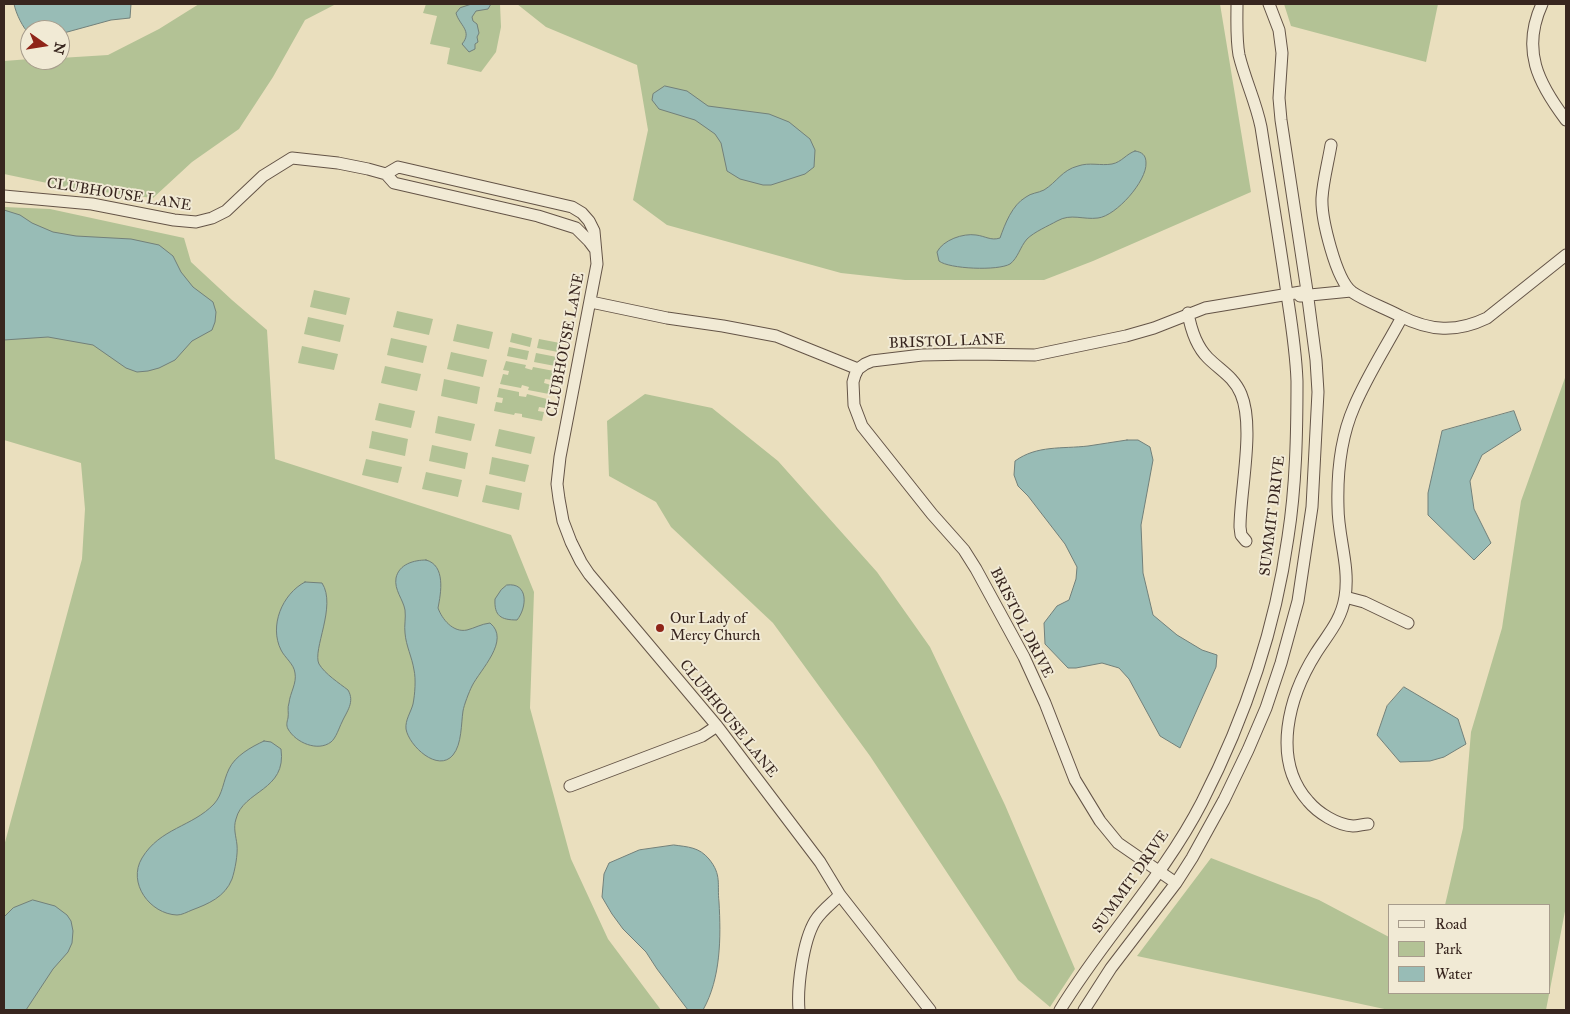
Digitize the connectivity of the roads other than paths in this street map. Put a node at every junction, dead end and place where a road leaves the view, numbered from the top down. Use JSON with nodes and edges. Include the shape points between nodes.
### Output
{"nodes":[{"id":1,"x":1237,"y":4,"type":"edge"},
{"id":2,"x":1268,"y":4,"type":"edge"},
{"id":3,"x":1542,"y":4,"type":"edge"},
{"id":4,"x":1566,"y":120,"type":"edge"},
{"id":5,"x":1331,"y":146,"type":"dead end"},
{"id":6,"x":386,"y":174,"type":"junction"},
{"id":7,"x":4,"y":196,"type":"edge"},
{"id":8,"x":596,"y":251,"type":"junction"},
{"id":9,"x":1566,"y":255,"type":"edge"},
{"id":10,"x":1351,"y":291,"type":"junction"},
{"id":11,"x":1307,"y":293,"type":"junction"},
{"id":12,"x":1287,"y":296,"type":"junction"},
{"id":13,"x":591,"y":302,"type":"junction"},
{"id":14,"x":1188,"y":314,"type":"junction"},
{"id":15,"x":1402,"y":317,"type":"junction"},
{"id":16,"x":858,"y":369,"type":"junction"},
{"id":17,"x":1246,"y":541,"type":"dead end"},
{"id":18,"x":1345,"y":597,"type":"junction"},
{"id":19,"x":1408,"y":624,"type":"dead end"},
{"id":20,"x":717,"y":726,"type":"junction"},
{"id":21,"x":570,"y":786,"type":"dead end"},
{"id":22,"x":1368,"y":824,"type":"dead end"},
{"id":23,"x":1159,"y":872,"type":"junction"},
{"id":24,"x":1176,"y":883,"type":"junction"},
{"id":25,"x":840,"y":895,"type":"junction"},
{"id":26,"x":799,"y":1010,"type":"edge"},
{"id":27,"x":930,"y":1010,"type":"edge"},
{"id":28,"x":1060,"y":1010,"type":"edge"},
{"id":29,"x":1084,"y":1010,"type":"edge"}],
"edges":[{"from":1,"to":12,"type":"street","name":"SUMMIT DRIVE","via":[[1237,38],[1257,108]]},
{"from":2,"to":11,"type":"street","via":[[1282,53],[1281,120]]},
{"from":3,"to":4,"type":"street","via":[[1533,36],[1536,67],[1548,97]]},
{"from":5,"to":10,"type":"street","via":[[1322,199],[1324,222],[1335,260]]},
{"from":6,"to":7,"type":"street","name":"CLUBHOUSE LANE","via":[[338,163],[292,158],[263,176],[226,212],[196,222],[92,204]]},
{"from":6,"to":8,"type":"street","name":"CLUBHOUSE LANE","via":[[394,183],[522,212],[576,228]]},
{"from":6,"to":8,"type":"street","name":"CLUBHOUSE LANE","via":[[398,167],[572,207],[589,221],[594,231]]},
{"from":8,"to":13,"type":"street","name":"CLUBHOUSE LANE"},
{"from":9,"to":15,"type":"street","via":[[1481,322],[1452,329],[1423,326]]},
{"from":10,"to":11,"type":"street","name":"BRISTOL LANE"},
{"from":10,"to":15,"type":"street"},
{"from":11,"to":12,"type":"street","name":"BRISTOL LANE"},
{"from":11,"to":24,"type":"street","via":[[1316,360],[1317,430],[1312,507],[1298,601],[1266,708],[1248,750]]},
{"from":12,"to":14,"type":"street","name":"BRISTOL LANE","via":[[1234,302]]},
{"from":12,"to":23,"type":"street","name":"SUMMIT DRIVE","via":[[1296,380],[1296,442],[1289,536],[1277,594],[1258,670],[1232,737],[1201,803]]},
{"from":13,"to":16,"type":"street","via":[[776,336]]},
{"from":13,"to":20,"type":"street","name":"CLUBHOUSE LANE","via":[[560,457],[557,484],[563,521],[589,574]]},
{"from":14,"to":16,"type":"street","name":"BRISTOL LANE","via":[[1126,336],[1035,355],[922,355],[872,361]]},
{"from":14,"to":17,"type":"street","via":[[1198,345],[1233,380],[1244,402],[1246,447],[1240,527]]},
{"from":15,"to":18,"type":"street","via":[[1364,384],[1341,450],[1337,486],[1346,564]]},
{"from":16,"to":23,"type":"street","name":"BRISTOL DRIVE","via":[[854,375],[853,397],[859,419],[976,568],[1024,657],[1084,797],[1118,843]]},
{"from":18,"to":19,"type":"street","via":[[1364,602]]},
{"from":18,"to":22,"type":"street","via":[[1334,628],[1316,653],[1298,688],[1291,710],[1287,757],[1299,790],[1314,807],[1336,821],[1353,826]]},
{"from":20,"to":21,"type":"street","via":[[702,736]]},
{"from":20,"to":25,"type":"street","name":"CLUBHOUSE LANE","via":[[820,862]]},
{"from":23,"to":24,"type":"street","name":"BRISTOL DRIVE"},
{"from":23,"to":28,"type":"street","name":"SUMMIT DRIVE","via":[[1089,965]]},
{"from":24,"to":29,"type":"street","via":[[1111,968]]},
{"from":25,"to":26,"type":"street","via":[[812,928],[800,978]]},
{"from":25,"to":27,"type":"street","name":"CLUBHOUSE LANE"}]}
